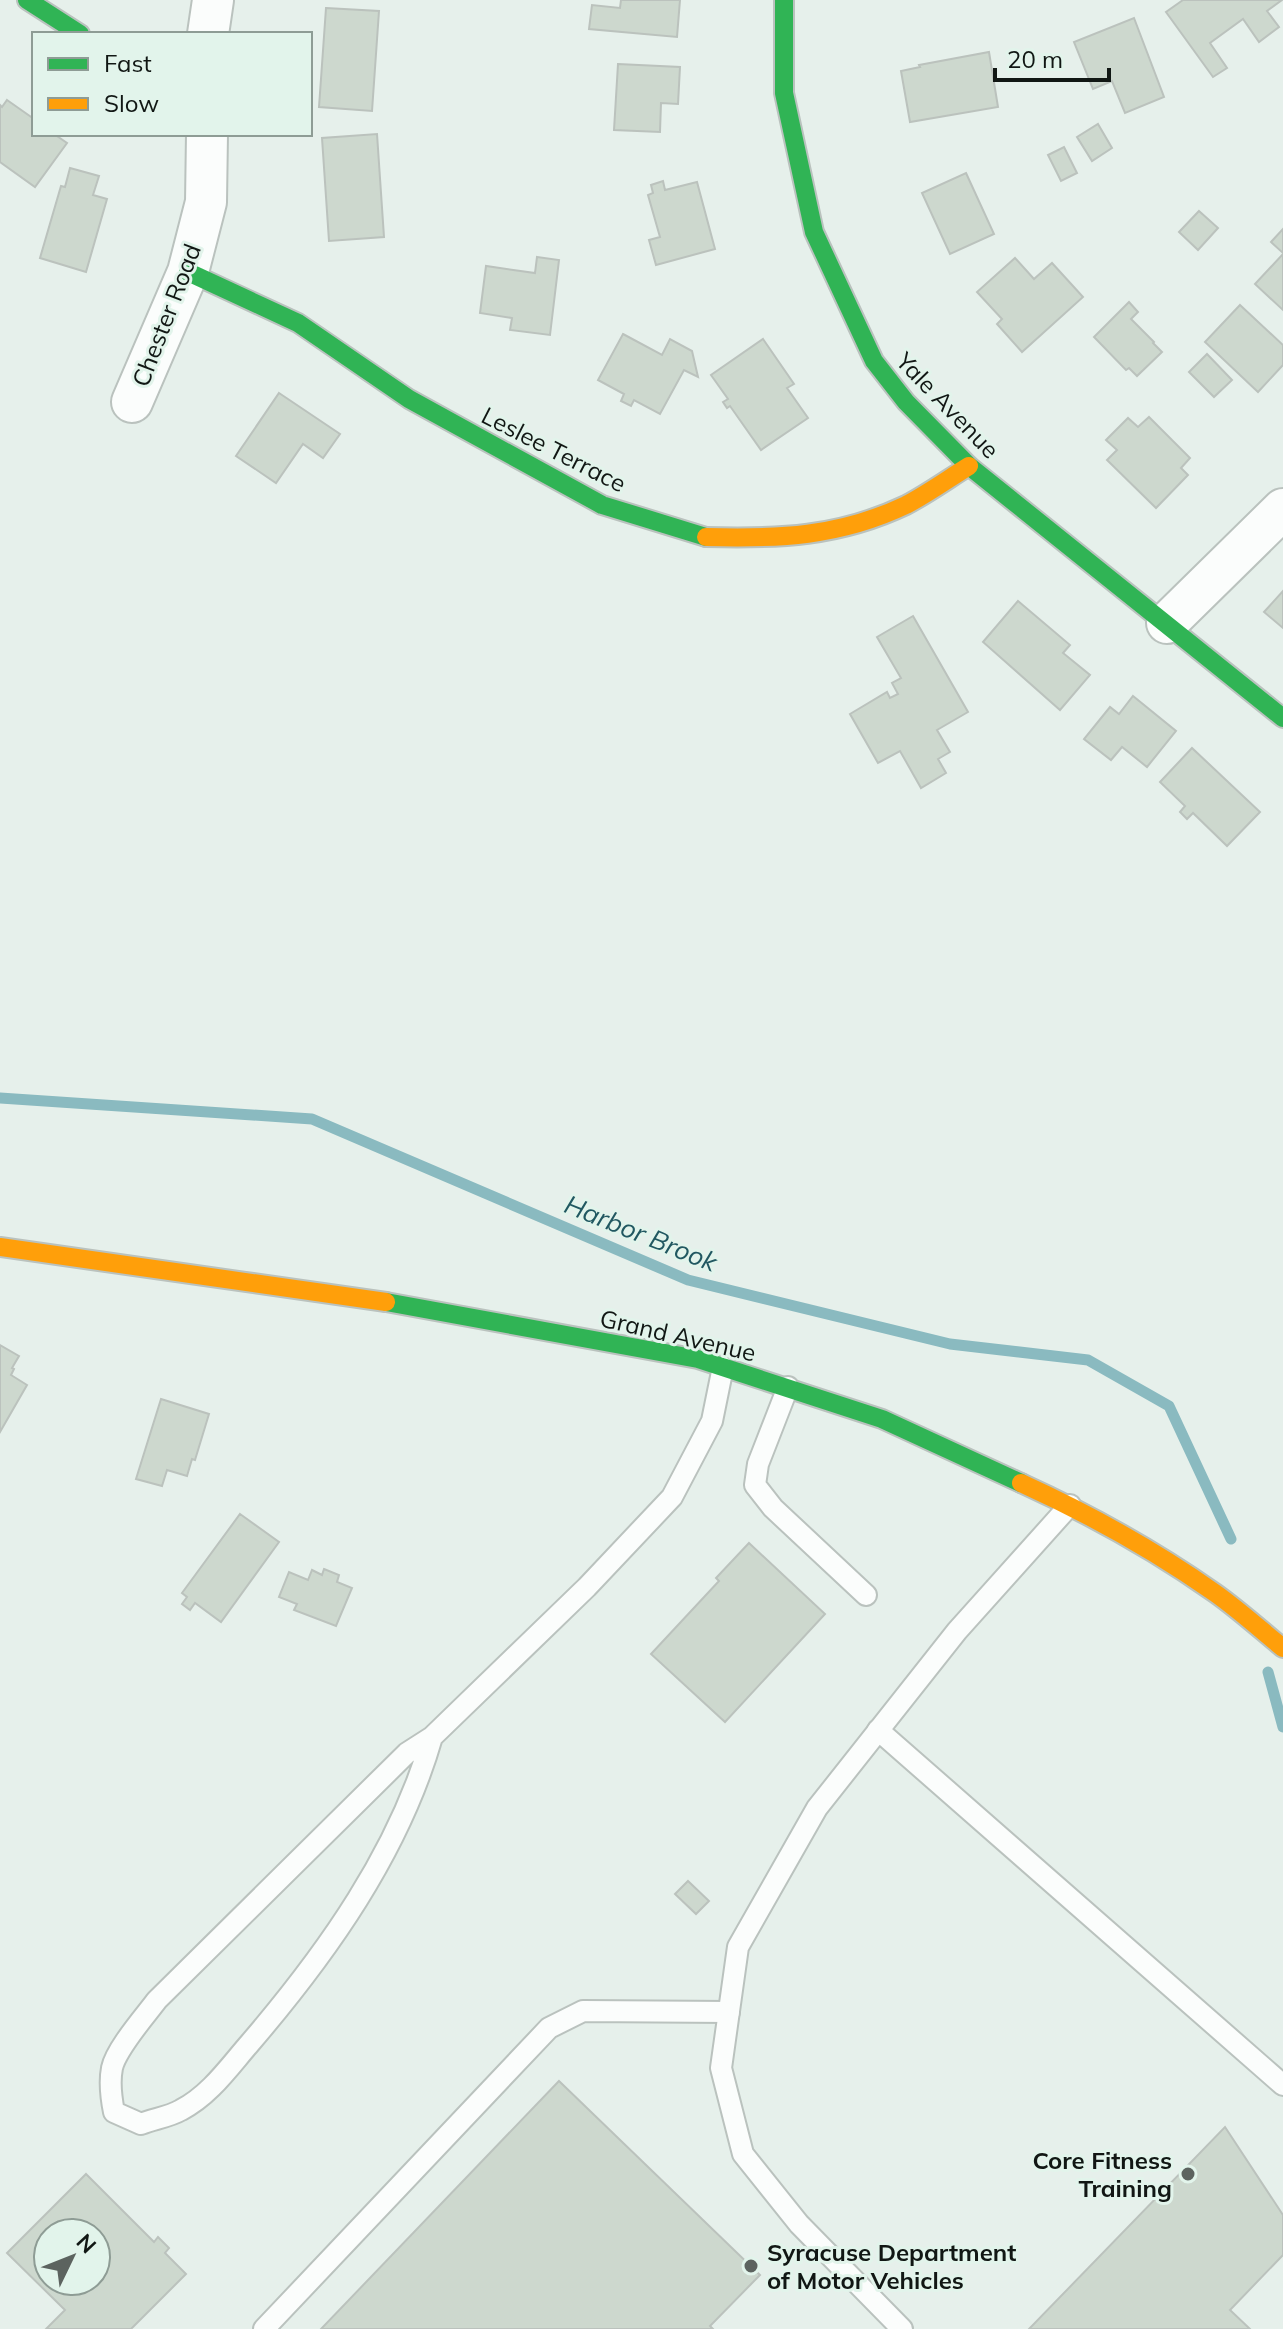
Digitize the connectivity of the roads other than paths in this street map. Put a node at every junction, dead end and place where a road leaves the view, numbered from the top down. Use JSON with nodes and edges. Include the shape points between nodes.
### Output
{"nodes":[{"id":1,"x":27,"y":0,"type":"edge"},
{"id":2,"x":213,"y":0,"type":"edge"},
{"id":3,"x":784,"y":0,"type":"edge"},
{"id":4,"x":77,"y":32,"type":"edge"},
{"id":5,"x":208,"y":32,"type":"edge"},
{"id":6,"x":207,"y":136,"type":"edge"},
{"id":7,"x":188,"y":272,"type":"junction"},
{"id":8,"x":132,"y":402,"type":"dead end"},
{"id":9,"x":969,"y":466,"type":"junction"},
{"id":10,"x":1283,"y":509,"type":"edge"},
{"id":11,"x":1167,"y":623,"type":"junction"},
{"id":12,"x":1283,"y":718,"type":"edge"},
{"id":13,"x":0,"y":1247,"type":"edge"},
{"id":14,"x":723,"y":1367,"type":"junction"},
{"id":15,"x":788,"y":1387,"type":"junction"},
{"id":16,"x":1070,"y":1505,"type":"junction"},
{"id":17,"x":866,"y":1595,"type":"dead end"},
{"id":18,"x":1283,"y":1648,"type":"edge"},
{"id":19,"x":878,"y":1730,"type":"junction"},
{"id":20,"x":432,"y":1737,"type":"junction"},
{"id":21,"x":729,"y":2012,"type":"junction"},
{"id":22,"x":1283,"y":2085,"type":"edge"},
{"id":23,"x":264,"y":2329,"type":"edge"},
{"id":24,"x":902,"y":2329,"type":"edge"}],
"edges":[{"from":1,"to":4,"type":"street"},
{"from":2,"to":5,"type":"street"},
{"from":3,"to":9,"type":"street","name":"Yale Avenue","via":[[784,93],[814,232],[874,361]]},
{"from":6,"to":7,"type":"street","name":"Chester Road","via":[[206,202]]},
{"from":7,"to":8,"type":"street","name":"Chester Road"},
{"from":7,"to":9,"type":"street","name":"Leslee Terrace","via":[[298,323],[409,399],[602,505],[702,537],[810,535],[872,519]]},
{"from":9,"to":11,"type":"street","name":"Yale Avenue"},
{"from":10,"to":11,"type":"street"},
{"from":11,"to":12,"type":"street","name":"Yale Avenue"},
{"from":13,"to":14,"type":"street","name":"Grand Avenue","via":[[358,1297]]},
{"from":14,"to":15,"type":"street","name":"Grand Avenue"},
{"from":14,"to":20,"type":"lane","via":[[712,1421],[672,1497]]},
{"from":15,"to":16,"type":"street","name":"Grand Avenue","via":[[882,1419]]},
{"from":15,"to":17,"type":"lane","via":[[755,1485]]},
{"from":16,"to":18,"type":"street","name":"Grand Avenue","via":[[1216,1594]]},
{"from":16,"to":19,"type":"lane","via":[[957,1631]]},
{"from":19,"to":21,"type":"lane","via":[[817,1808],[738,1947]]},
{"from":19,"to":22,"type":"lane"},
{"from":20,"to":20,"type":"lane","via":[[406,1810],[364,1890],[292,1993],[218,2082],[181,2111],[141,2124],[114,2112],[112,2065],[157,2000],[407,1753]]},
{"from":21,"to":23,"type":"lane","via":[[583,2011],[549,2028]]},
{"from":21,"to":24,"type":"lane","via":[[721,2068],[743,2154],[799,2224]]}]}
